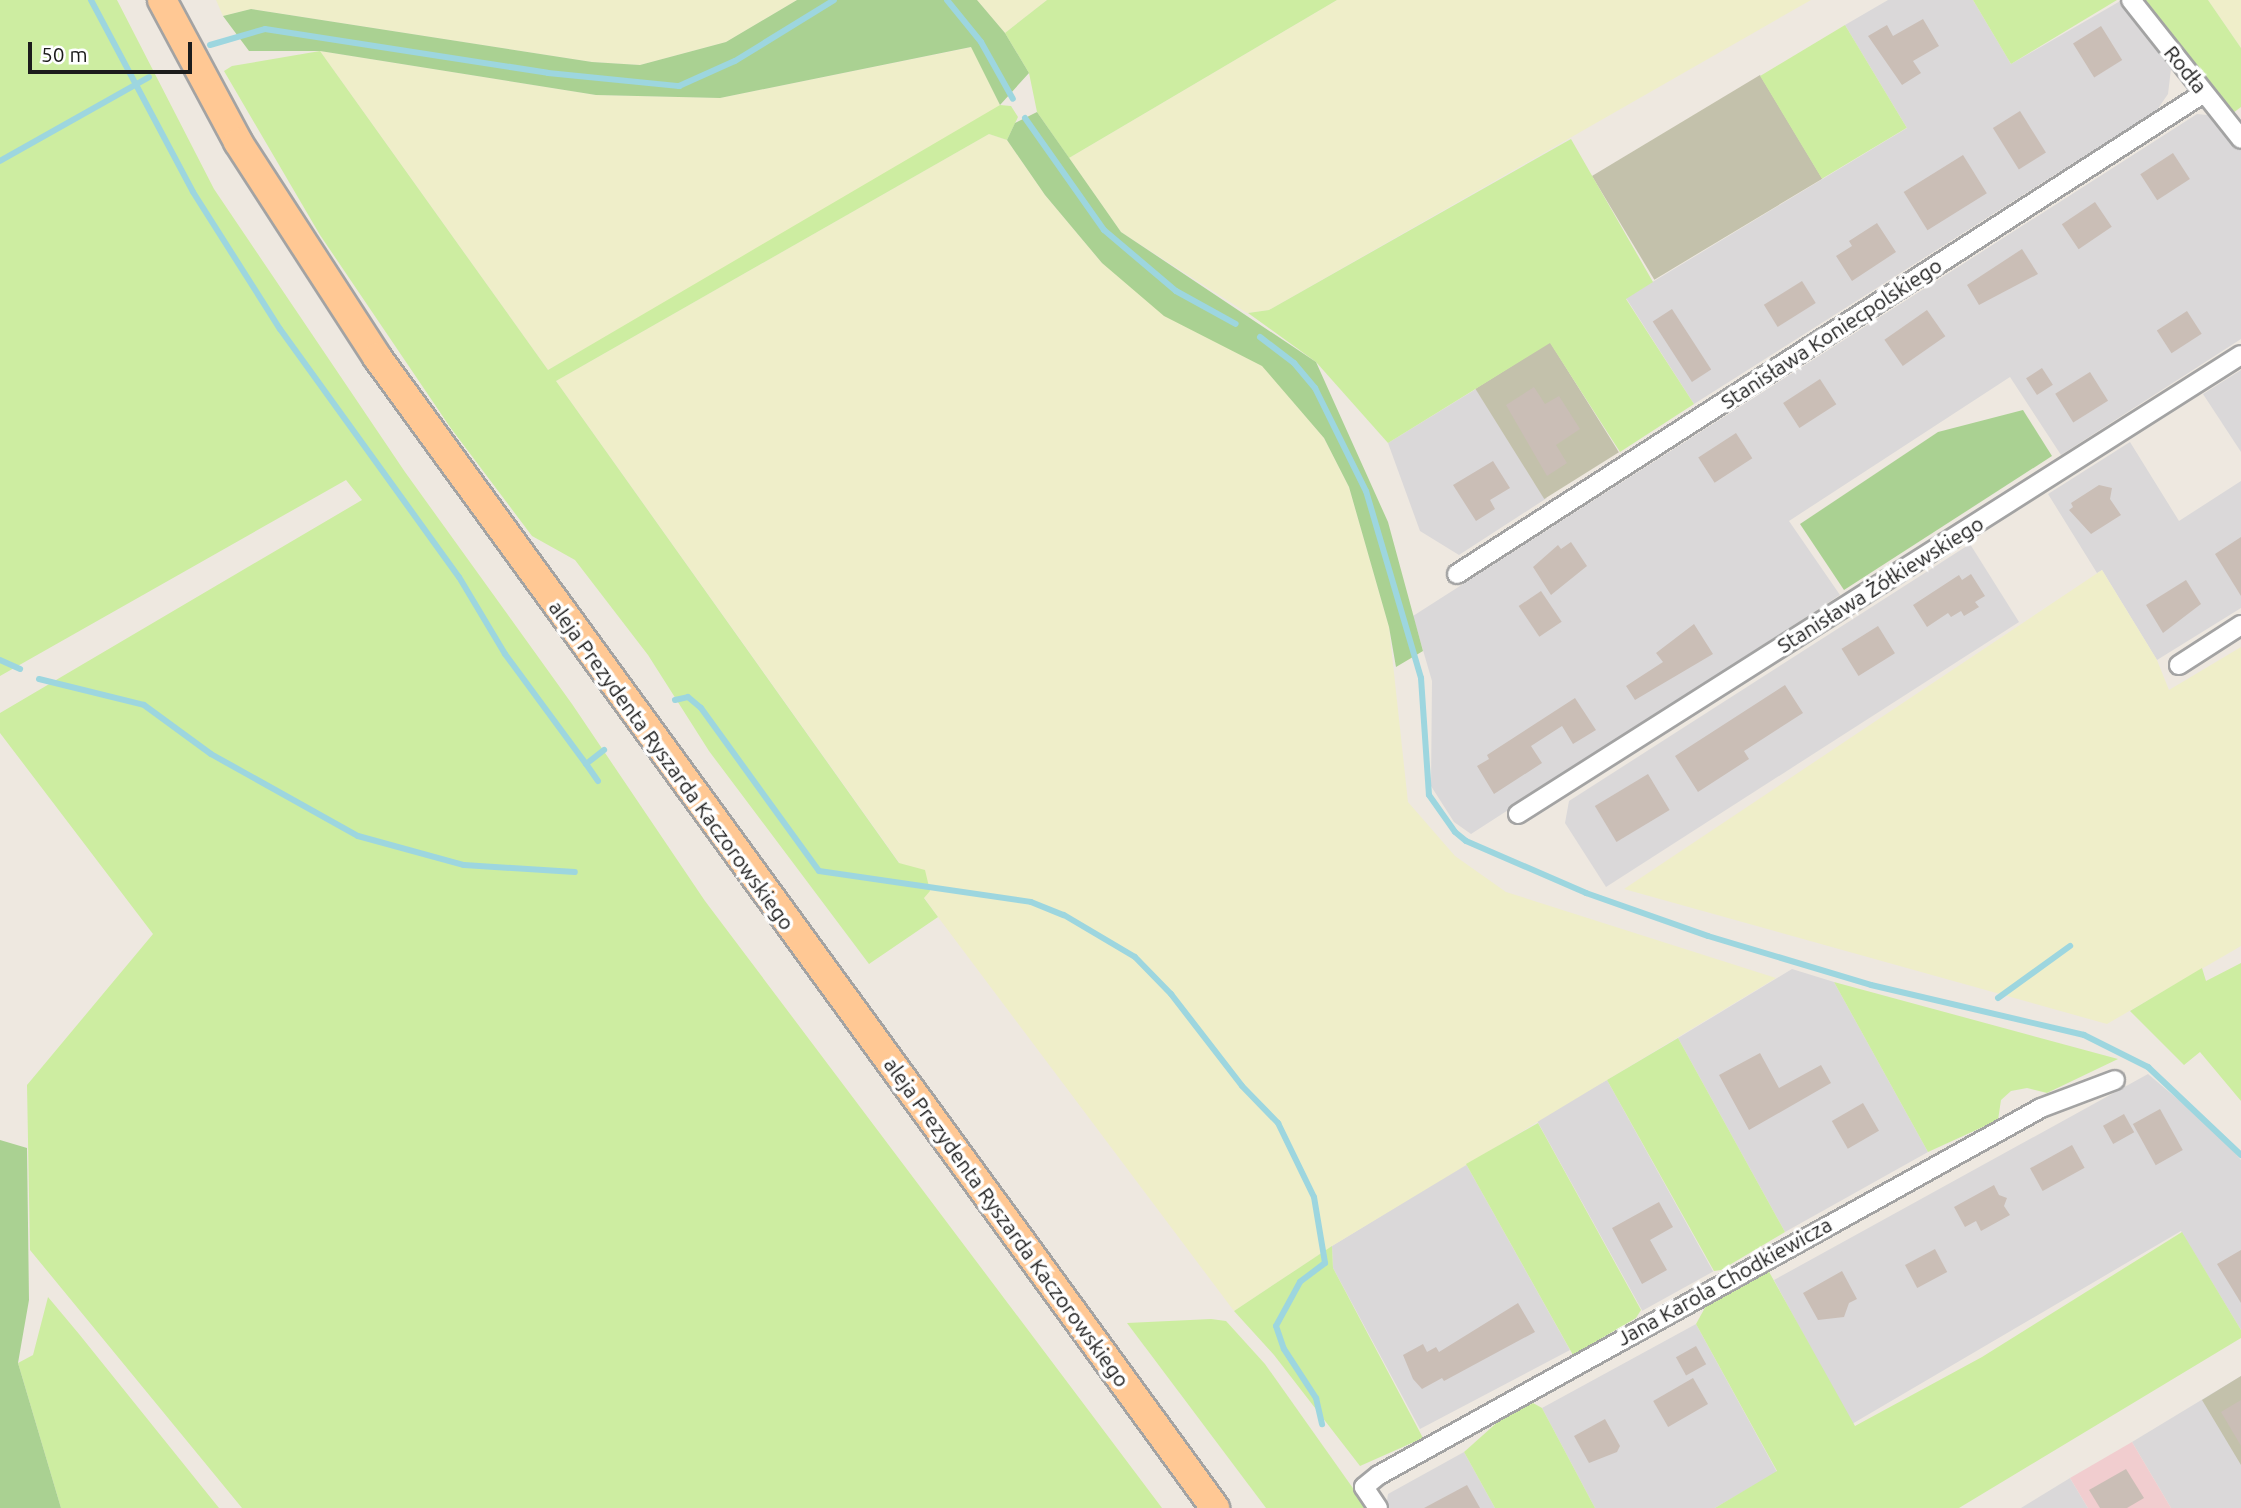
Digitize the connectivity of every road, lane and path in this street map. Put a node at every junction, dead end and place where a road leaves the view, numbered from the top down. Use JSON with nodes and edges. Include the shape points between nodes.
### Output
{"nodes":[{"id":1,"x":162,"y":0,"type":"edge"},
{"id":2,"x":2131,"y":0,"type":"edge"},
{"id":3,"x":2204,"y":93,"type":"junction"},
{"id":4,"x":2241,"y":139,"type":"edge"},
{"id":5,"x":2241,"y":355,"type":"edge"},
{"id":6,"x":1457,"y":574,"type":"dead end"},
{"id":7,"x":2241,"y":625,"type":"edge"},
{"id":8,"x":2179,"y":665,"type":"dead end"},
{"id":9,"x":1518,"y":814,"type":"dead end"},
{"id":10,"x":2115,"y":1080,"type":"dead end"},
{"id":11,"x":1215,"y":1508,"type":"edge"},
{"id":12,"x":1378,"y":1508,"type":"edge"}],
"edges":[{"from":1,"to":11,"type":"main road","name":"aleja Prezydenta Ryszarda Kaczorowskiego","via":[[238,142],[377,357]]},
{"from":2,"to":3,"type":"street","name":"Rodła"},
{"from":3,"to":4,"type":"street","name":"Rodła"},
{"from":3,"to":6,"type":"street","name":"Stanisława Koniecpolskiego"},
{"from":5,"to":9,"type":"street","name":"Stanisława Żółkiewskiego"},
{"from":7,"to":8,"type":"street"},
{"from":10,"to":12,"type":"street","name":"Jana Karola Chodkiewicza","via":[[2041,1108],[1379,1475],[1364,1488]]}]}
